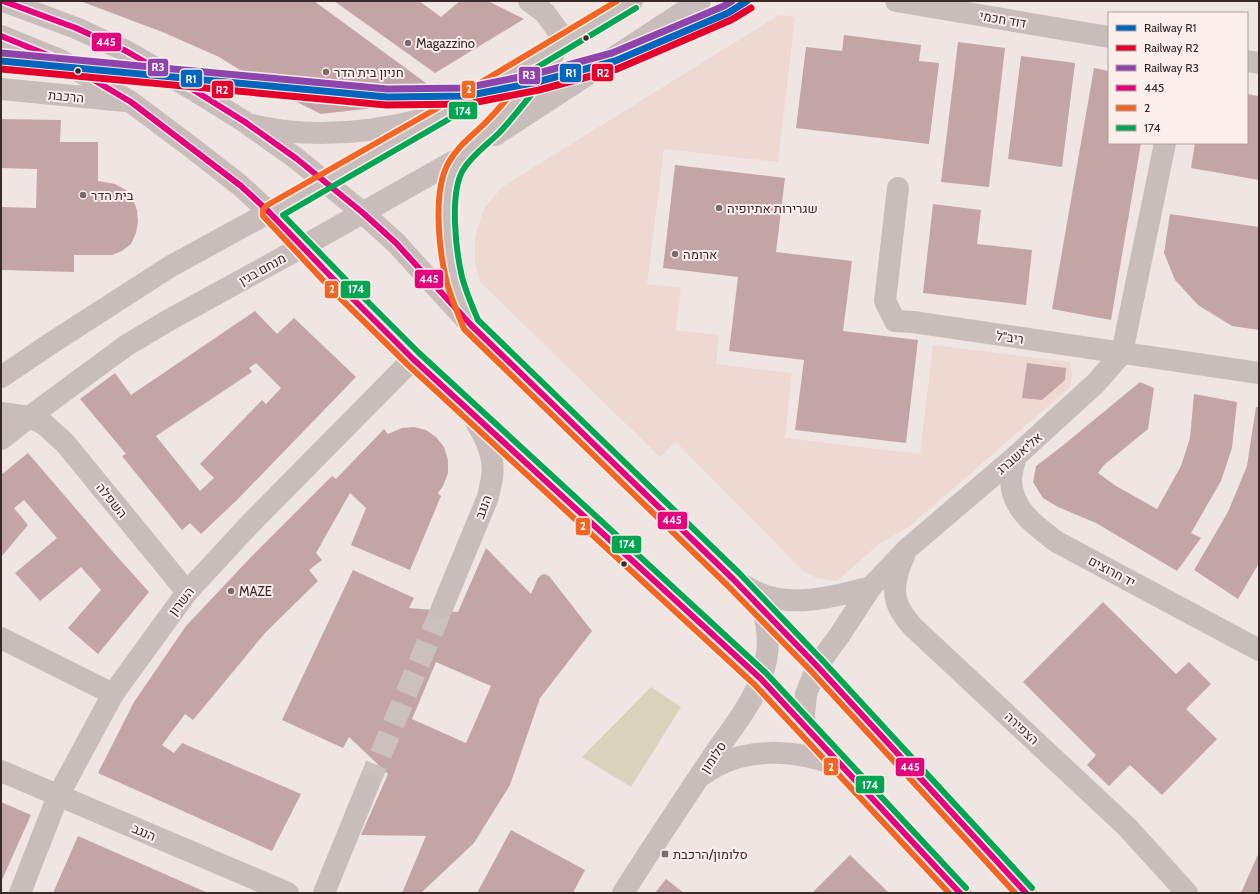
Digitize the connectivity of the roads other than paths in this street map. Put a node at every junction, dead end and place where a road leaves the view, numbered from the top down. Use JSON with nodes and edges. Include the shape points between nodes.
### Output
{"nodes":[{"id":1,"x":3,"y":1,"type":"edge"},
{"id":2,"x":528,"y":1,"type":"edge"},
{"id":3,"x":632,"y":1,"type":"edge"},
{"id":4,"x":700,"y":1,"type":"edge"},
{"id":5,"x":896,"y":1,"type":"edge"},
{"id":6,"x":1,"y":36,"type":"edge"},
{"id":7,"x":1108,"y":37,"type":"edge"},
{"id":8,"x":566,"y":42,"type":"junction"},
{"id":9,"x":1248,"y":61,"type":"edge"},
{"id":10,"x":1259,"y":63,"type":"edge"},
{"id":11,"x":1,"y":89,"type":"edge"},
{"id":12,"x":131,"y":102,"type":"junction"},
{"id":13,"x":446,"y":113,"type":"junction"},
{"id":14,"x":245,"y":122,"type":"junction"},
{"id":15,"x":1166,"y":144,"type":"edge"},
{"id":16,"x":463,"y":156,"type":"junction"},
{"id":17,"x":324,"y":182,"type":"junction"},
{"id":18,"x":898,"y":188,"type":"dead end"},
{"id":19,"x":270,"y":212,"type":"junction"},
{"id":20,"x":364,"y":213,"type":"junction"},
{"id":21,"x":302,"y":247,"type":"junction"},
{"id":22,"x":470,"y":325,"type":"junction"},
{"id":23,"x":1122,"y":353,"type":"junction"},
{"id":24,"x":413,"y":359,"type":"junction"},
{"id":25,"x":1259,"y":373,"type":"edge"},
{"id":26,"x":1,"y":377,"type":"edge"},
{"id":27,"x":465,"y":407,"type":"junction"},
{"id":28,"x":1,"y":413,"type":"edge"},
{"id":29,"x":29,"y":417,"type":"junction"},
{"id":30,"x":1,"y":439,"type":"edge"},
{"id":31,"x":1016,"y":456,"type":"junction"},
{"id":32,"x":907,"y":549,"type":"junction"},
{"id":33,"x":733,"y":578,"type":"junction"},
{"id":34,"x":871,"y":587,"type":"junction"},
{"id":35,"x":187,"y":592,"type":"junction"},
{"id":36,"x":442,"y":608,"type":"tunnel mouth"},
{"id":37,"x":763,"y":610,"type":"junction"},
{"id":38,"x":1,"y":638,"type":"edge"},
{"id":39,"x":1259,"y":650,"type":"edge"},
{"id":40,"x":817,"y":666,"type":"junction"},
{"id":41,"x":761,"y":679,"type":"junction"},
{"id":42,"x":113,"y":694,"type":"junction"},
{"id":43,"x":806,"y":728,"type":"junction"},
{"id":44,"x":844,"y":768,"type":"junction"},
{"id":45,"x":1,"y":771,"type":"edge"},
{"id":46,"x":699,"y":777,"type":"junction"},
{"id":47,"x":368,"y":785,"type":"tunnel mouth"},
{"id":48,"x":58,"y":796,"type":"junction"},
{"id":49,"x":20,"y":893,"type":"edge"},
{"id":50,"x":288,"y":893,"type":"edge"},
{"id":51,"x":324,"y":893,"type":"edge"},
{"id":52,"x":623,"y":893,"type":"edge"},
{"id":53,"x":960,"y":893,"type":"edge"},
{"id":54,"x":1026,"y":893,"type":"edge"},
{"id":55,"x":1187,"y":893,"type":"edge"}],
"edges":[{"from":1,"to":14,"type":"street","via":[[76,28],[126,51]]},
{"from":2,"to":8,"type":"street","via":[[545,13]]},
{"from":3,"to":8,"type":"street","name":"מנחם בגין"},
{"from":4,"to":16,"type":"street"},
{"from":5,"to":7,"type":"street","name":"דוד חכמי"},
{"from":6,"to":12,"type":"street","name":"הרכבת","via":[[60,60]]},
{"from":8,"to":13,"type":"street","name":"מנחם בגין"},
{"from":8,"to":16,"type":"street","name":"מנחם בגין","via":[[493,126]]},
{"from":9,"to":10,"type":"street"},
{"from":11,"to":12,"type":"street","name":"הרכבת"},
{"from":12,"to":19,"type":"street","name":"הרכבת","via":[[241,186]]},
{"from":13,"to":14,"type":"street","via":[[383,128],[330,133],[273,129]]},
{"from":13,"to":17,"type":"street","name":"מנחם בגין"},
{"from":14,"to":17,"type":"street"},
{"from":15,"to":23,"type":"street","name":"אליאשברג"},
{"from":16,"to":20,"type":"street","name":"מנחם בגין"},
{"from":16,"to":22,"type":"street","via":[[451,178],[448,233],[455,280]]},
{"from":17,"to":19,"type":"street","name":"מנחם בגין"},
{"from":17,"to":20,"type":"street"},
{"from":18,"to":23,"type":"street","name":"ריב\"ל","via":[[884,301],[895,321]]},
{"from":19,"to":21,"type":"street","name":"הרכבת"},
{"from":19,"to":26,"type":"street","name":"מנחם בגין","via":[[172,266]]},
{"from":20,"to":21,"type":"street","name":"מנחם בגין"},
{"from":20,"to":22,"type":"street","via":[[396,243]]},
{"from":21,"to":24,"type":"street","name":"הרכבת"},
{"from":21,"to":29,"type":"street","name":"מנחם בגין","via":[[127,345]]},
{"from":22,"to":33,"type":"street"},
{"from":23,"to":25,"type":"street","name":"ריב\"ל"},
{"from":23,"to":31,"type":"street","name":"אליאשברג","via":[[1096,383]]},
{"from":24,"to":27,"type":"street","name":"הרכבת"},
{"from":24,"to":35,"type":"street","name":"השרון","via":[[252,522]]},
{"from":27,"to":36,"type":"street","name":"הנגב","via":[[488,444],[492,478],[488,497]]},
{"from":27,"to":41,"type":"street","name":"הרכבת"},
{"from":28,"to":29,"type":"street","name":"השפלה"},
{"from":29,"to":30,"type":"street","name":"מנחם בגין"},
{"from":29,"to":35,"type":"street","name":"השפלה","via":[[44,424],[65,443]]},
{"from":31,"to":32,"type":"street","name":"אליאשברג"},
{"from":31,"to":39,"type":"street","name":"יד חרוצים","via":[[1011,481],[1014,497],[1021,511],[1037,527],[1057,542]]},
{"from":32,"to":34,"type":"street","name":"אליאשברג"},
{"from":32,"to":55,"type":"street","name":"הצפירה","via":[[895,582],[895,598],[900,611],[1098,798]]},
{"from":33,"to":34,"type":"street","via":[[763,596],[781,599],[832,597]]},
{"from":33,"to":37,"type":"street"},
{"from":34,"to":40,"type":"street","name":"אליאשברג"},
{"from":35,"to":42,"type":"street","name":"השרון"},
{"from":37,"to":40,"type":"street"},
{"from":37,"to":41,"type":"street","name":"סלומון","via":[[767,624],[768,649]]},
{"from":38,"to":42,"type":"street"},
{"from":40,"to":43,"type":"street","name":"אליאשברג","via":[[806,694]]},
{"from":40,"to":54,"type":"street"},
{"from":41,"to":43,"type":"street","name":"הרכבת"},
{"from":41,"to":46,"type":"street","name":"סלומון","via":[[750,702]]},
{"from":42,"to":48,"type":"street","name":"השרון"},
{"from":43,"to":44,"type":"street","name":"הרכבת"},
{"from":44,"to":46,"type":"street","via":[[792,754],[752,754],[714,766]]},
{"from":44,"to":53,"type":"street","name":"הרכבת"},
{"from":45,"to":48,"type":"street","name":"הנגב"},
{"from":46,"to":52,"type":"street","name":"סלומון"},
{"from":47,"to":51,"type":"street"},
{"from":48,"to":49,"type":"street","name":"השרון"},
{"from":48,"to":50,"type":"street","name":"הנגב"}]}
